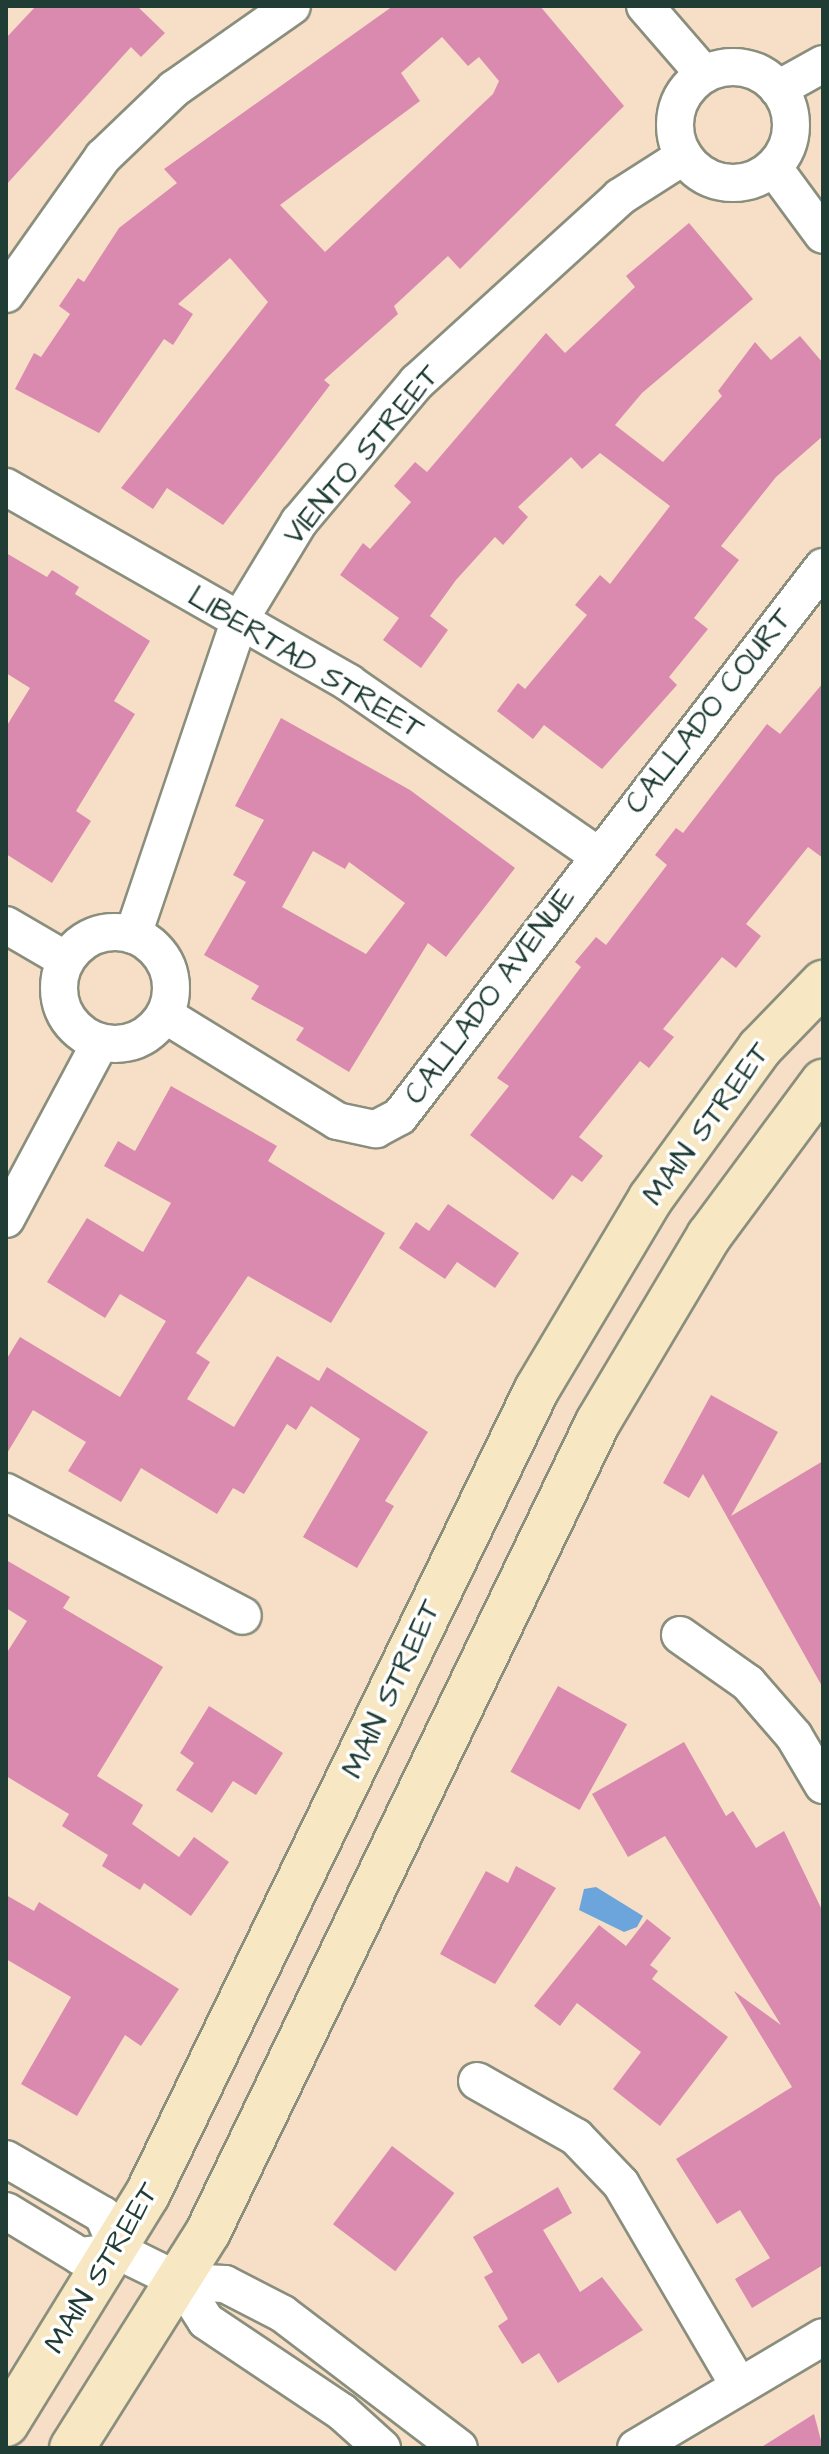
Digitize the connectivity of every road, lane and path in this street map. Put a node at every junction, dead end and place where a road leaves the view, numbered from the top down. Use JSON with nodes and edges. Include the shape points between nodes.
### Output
{"nodes":[{"id":1,"x":292,"y":6,"type":"edge"},
{"id":2,"x":645,"y":6,"type":"edge"},
{"id":3,"x":823,"y":64,"type":"edge"},
{"id":4,"x":704,"y":74,"type":"junction"},
{"id":5,"x":778,"y":89,"type":"junction"},
{"id":6,"x":684,"y":156,"type":"junction"},
{"id":7,"x":773,"y":167,"type":"junction"},
{"id":8,"x":823,"y":235,"type":"edge"},
{"id":9,"x":6,"y":294,"type":"edge"},
{"id":10,"x":6,"y":487,"type":"edge"},
{"id":11,"x":823,"y":567,"type":"edge"},
{"id":12,"x":239,"y":621,"type":"junction"},
{"id":13,"x":596,"y":854,"type":"junction"},
{"id":14,"x":6,"y":925,"type":"edge"},
{"id":15,"x":133,"y":935,"type":"junction"},
{"id":16,"x":66,"y":960,"type":"junction"},
{"id":17,"x":823,"y":983,"type":"edge"},
{"id":18,"x":165,"y":1015,"type":"junction"},
{"id":19,"x":100,"y":1043,"type":"junction"},
{"id":20,"x":823,"y":1082,"type":"edge"},
{"id":21,"x":6,"y":1219,"type":"edge"},
{"id":22,"x":6,"y":1492,"type":"edge"},
{"id":23,"x":243,"y":1616,"type":"dead end"},
{"id":24,"x":680,"y":1635,"type":"dead end"},
{"id":25,"x":823,"y":1785,"type":"edge"},
{"id":26,"x":477,"y":2081,"type":"dead end"},
{"id":27,"x":6,"y":2159,"type":"edge"},
{"id":28,"x":6,"y":2211,"type":"edge"},
{"id":29,"x":118,"y":2251,"type":"junction"},
{"id":30,"x":181,"y":2282,"type":"junction"},
{"id":31,"x":823,"y":2337,"type":"edge"},
{"id":32,"x":739,"y":2386,"type":"junction"},
{"id":33,"x":6,"y":2424,"type":"edge"},
{"id":34,"x":72,"y":2448,"type":"edge"},
{"id":35,"x":382,"y":2448,"type":"edge"},
{"id":36,"x":459,"y":2448,"type":"edge"},
{"id":37,"x":636,"y":2448,"type":"edge"}],
"edges":[{"from":1,"to":9,"type":"street","via":[[174,89],[103,157]]},
{"from":2,"to":4,"type":"street"},
{"from":3,"to":5,"type":"street"},
{"from":4,"to":5,"type":"street","via":[[738,67]]},
{"from":4,"to":6,"type":"street","via":[[677,111]]},
{"from":5,"to":7,"type":"street","via":[[791,123]]},
{"from":6,"to":7,"type":"street","via":[[725,182]]},
{"from":6,"to":12,"type":"street","name":"VIENTO STREET","via":[[620,197],[417,382],[299,522]]},
{"from":7,"to":8,"type":"street"},
{"from":10,"to":12,"type":"street","name":"LIBERTAD STREET"},
{"from":11,"to":13,"type":"street","name":"CALLADO COURT"},
{"from":12,"to":13,"type":"street","name":"LIBERTAD STREET","via":[[349,683]]},
{"from":12,"to":15,"type":"street","name":"VIENTO STREET"},
{"from":13,"to":18,"type":"street","name":"CALLADO AVENUE","via":[[420,1091],[400,1116],[376,1129],[337,1121]]},
{"from":14,"to":16,"type":"street"},
{"from":15,"to":16,"type":"street","via":[[95,935]]},
{"from":15,"to":18,"type":"street","via":[[151,944],[171,977]]},
{"from":16,"to":19,"type":"street","via":[[63,1010]]},
{"from":17,"to":29,"type":"street","name":"MAIN STREET","via":[[760,1048],[651,1198],[537,1389]]},
{"from":18,"to":19,"type":"street","via":[[130,1043]]},
{"from":19,"to":21,"type":"street"},
{"from":20,"to":30,"type":"street","via":[[709,1236],[598,1422]]},
{"from":22,"to":23,"type":"street"},
{"from":24,"to":25,"type":"street","via":[[748,1683],[794,1736]]},
{"from":26,"to":32,"type":"street","via":[[576,2137],[621,2184]]},
{"from":27,"to":29,"type":"street","via":[[103,2215]]},
{"from":28,"to":29,"type":"street","via":[[80,2256]]},
{"from":29,"to":30,"type":"street"},
{"from":29,"to":33,"type":"street","name":"MAIN STREET"},
{"from":30,"to":34,"type":"street"},
{"from":30,"to":35,"type":"street","via":[[206,2321],[342,2412]]},
{"from":30,"to":36,"type":"street","via":[[225,2284],[283,2314]]},
{"from":31,"to":32,"type":"street"},
{"from":32,"to":37,"type":"street"}]}
